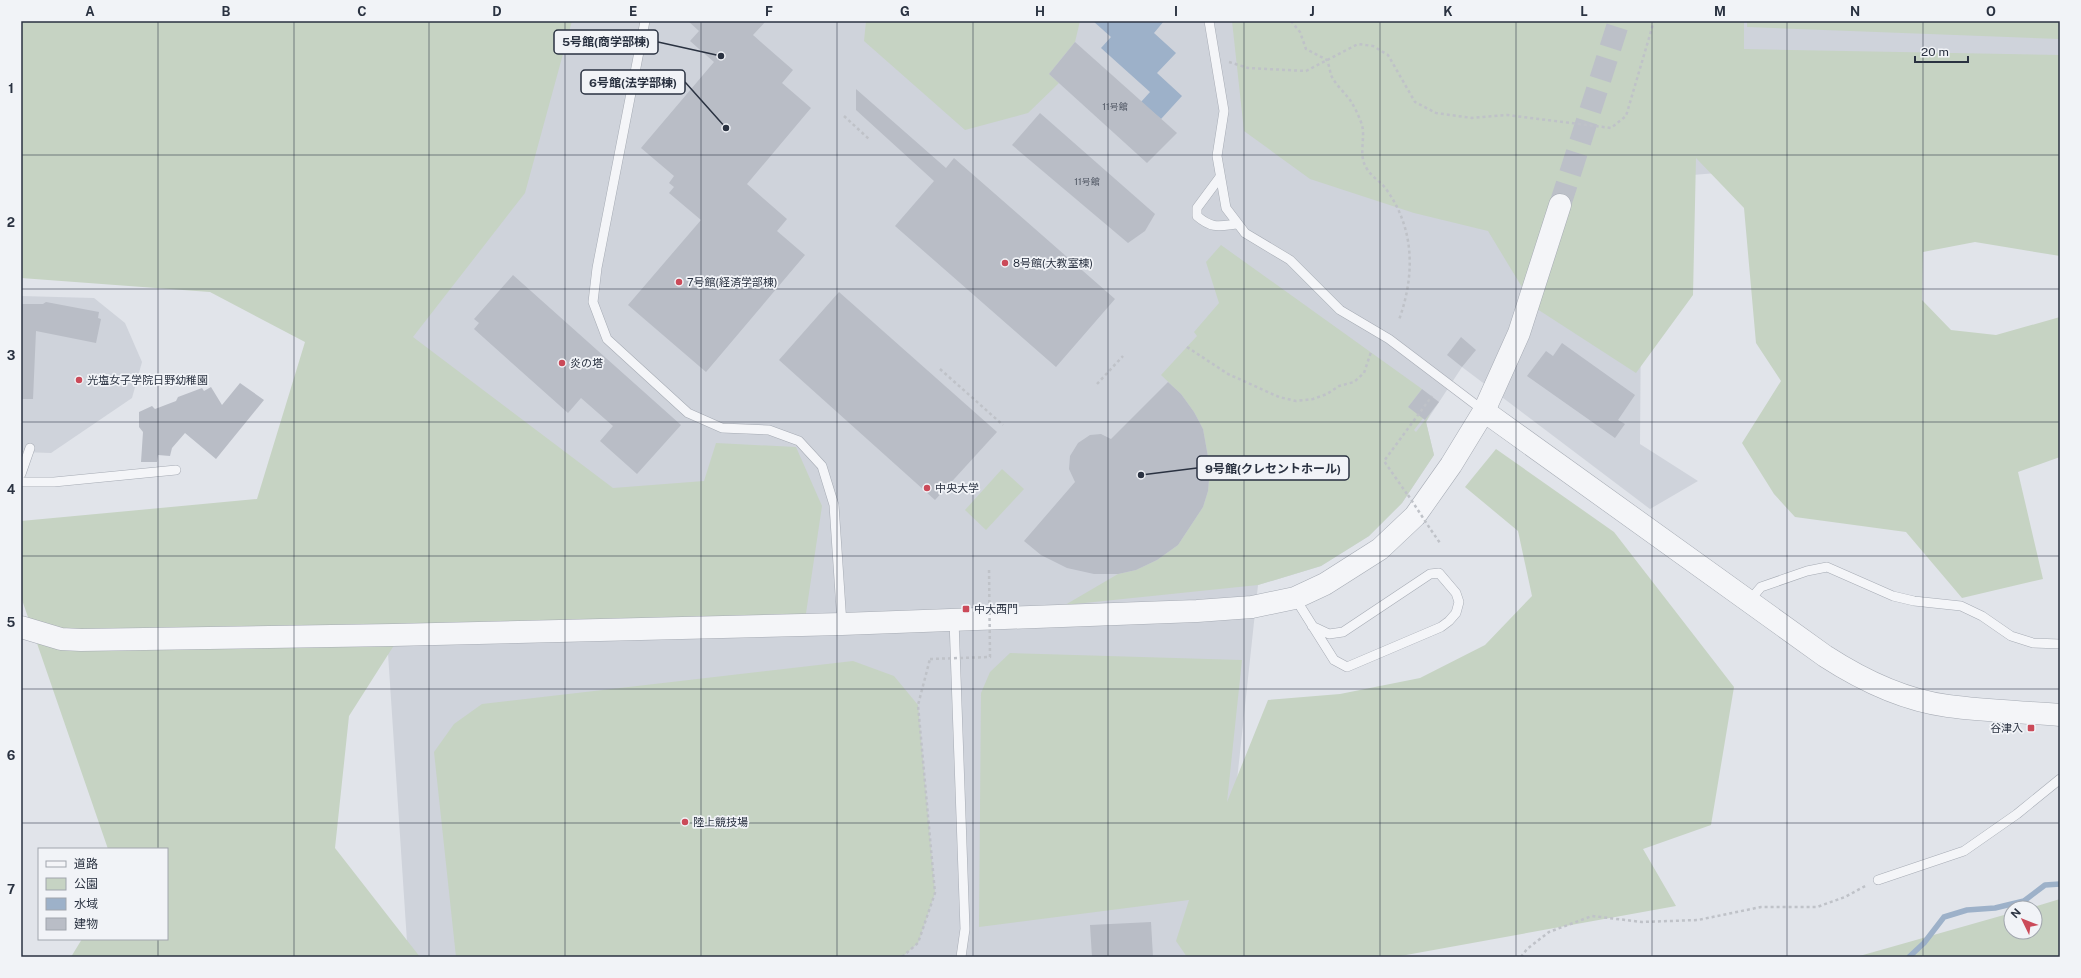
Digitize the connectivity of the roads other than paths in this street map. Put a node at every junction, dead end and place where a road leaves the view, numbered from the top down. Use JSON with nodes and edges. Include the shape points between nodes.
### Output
{"nodes":[{"id":1,"x":645,"y":21,"type":"edge"},
{"id":2,"x":1209,"y":21,"type":"edge"},
{"id":3,"x":1220,"y":177,"type":"junction"},
{"id":4,"x":1560,"y":205,"type":"tunnel mouth"},
{"id":5,"x":1237,"y":224,"type":"junction"},
{"id":6,"x":1484,"y":411,"type":"junction"},
{"id":7,"x":30,"y":448,"type":"dead end"},
{"id":8,"x":176,"y":470,"type":"dead end"},
{"id":9,"x":21,"y":474,"type":"edge"},
{"id":10,"x":21,"y":482,"type":"edge"},
{"id":11,"x":1295,"y":598,"type":"junction"},
{"id":12,"x":1749,"y":601,"type":"junction"},
{"id":13,"x":954,"y":620,"type":"junction"},
{"id":14,"x":842,"y":624,"type":"junction"},
{"id":15,"x":1312,"y":626,"type":"junction"},
{"id":16,"x":21,"y":628,"type":"edge"},
{"id":17,"x":2060,"y":644,"type":"edge"},
{"id":18,"x":2060,"y":714,"type":"edge"},
{"id":19,"x":2060,"y":779,"type":"edge"},
{"id":20,"x":1878,"y":880,"type":"road end"},
{"id":21,"x":961,"y":957,"type":"edge"}],
"edges":[{"from":1,"to":14,"type":"lane","via":[[597,268],[593,302],[607,339],[688,413],[722,428],[769,430],[799,441],[822,466],[834,505]]},
{"from":2,"to":3,"type":"lane","via":[[1224,111],[1217,156]]},
{"from":3,"to":5,"type":"lane","via":[[1226,208]]},
{"from":3,"to":5,"type":"lane","via":[[1197,208],[1197,216],[1207,225],[1218,227]]},
{"from":4,"to":6,"type":"street","via":[[1519,333]]},
{"from":5,"to":6,"type":"lane","via":[[1245,233],[1290,260],[1340,310],[1389,339]]},
{"from":6,"to":11,"type":"street","via":[[1451,465],[1415,516],[1398,533],[1352,568]]},
{"from":6,"to":12,"type":"street"},
{"from":7,"to":9,"type":"lane"},
{"from":8,"to":10,"type":"lane","via":[[54,482]]},
{"from":11,"to":13,"type":"street","via":[[1252,607],[1197,611]]},
{"from":11,"to":15,"type":"lane"},
{"from":12,"to":17,"type":"lane","via":[[1762,587],[1807,571],[1827,567],[1893,596],[1961,606],[1982,616],[2011,636],[2033,643]]},
{"from":12,"to":18,"type":"street","via":[[1836,664],[1885,689],[1947,706]]},
{"from":13,"to":14,"type":"street"},
{"from":13,"to":21,"type":"lane","via":[[965,929]]},
{"from":14,"to":16,"type":"street","via":[[88,640],[61,638]]},
{"from":15,"to":15,"type":"lane","via":[[1329,634],[1343,632],[1430,574],[1439,573],[1456,593],[1459,602],[1456,613],[1441,626],[1347,666],[1334,660]]},
{"from":19,"to":20,"type":"lane","via":[[2017,814],[1964,851]]}]}
